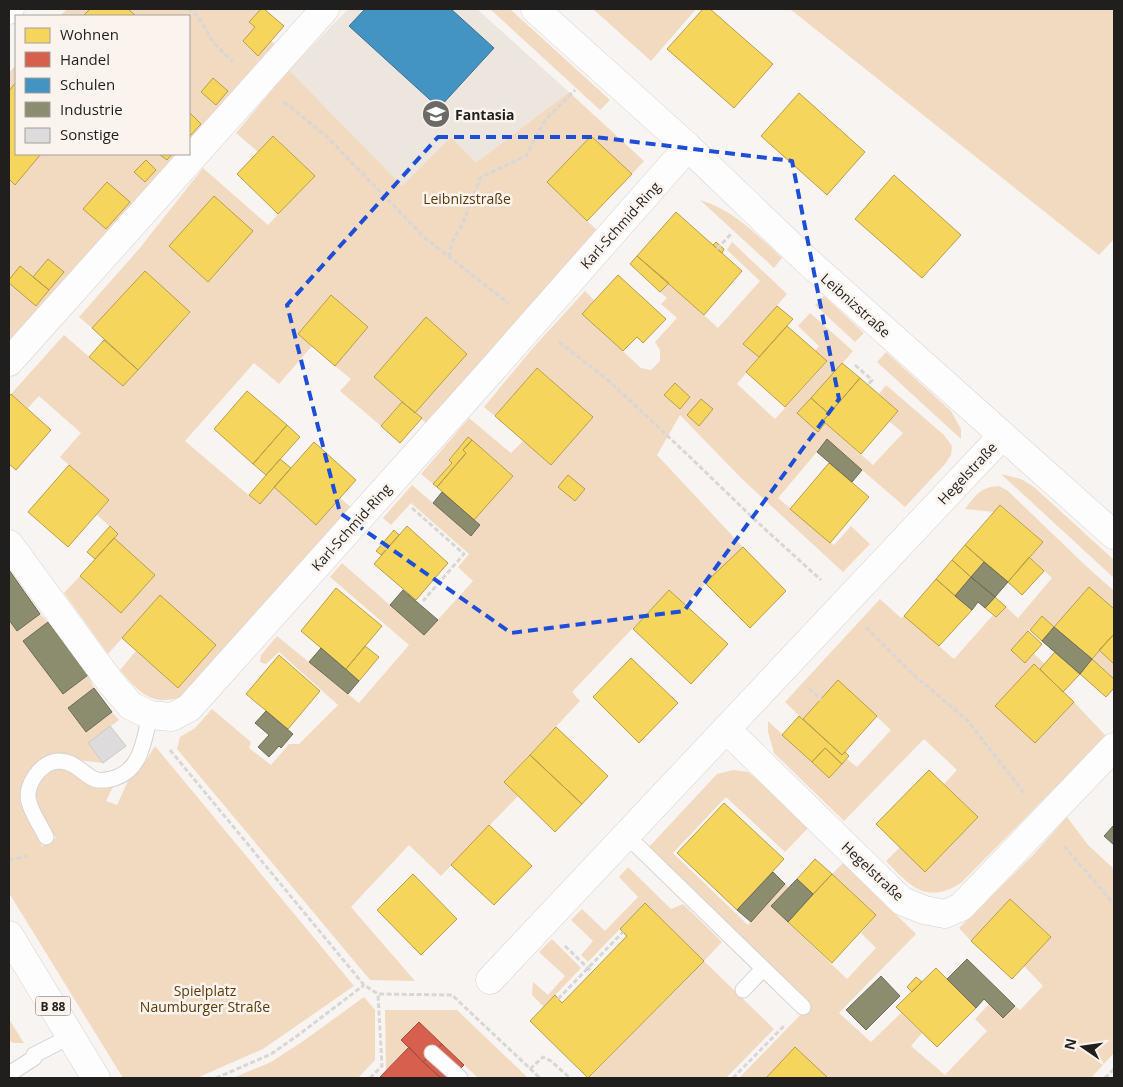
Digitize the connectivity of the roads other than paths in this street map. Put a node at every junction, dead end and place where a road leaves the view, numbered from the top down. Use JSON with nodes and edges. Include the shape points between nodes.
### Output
{"nodes":[{"id":1,"x":325,"y":9,"type":"edge"},
{"id":2,"x":535,"y":9,"type":"edge"},
{"id":3,"x":688,"y":147,"type":"junction"},
{"id":4,"x":9,"y":362,"type":"edge"},
{"id":5,"x":1002,"y":436,"type":"junction"},
{"id":6,"x":1114,"y":535,"type":"edge"},
{"id":7,"x":9,"y":544,"type":"edge"},
{"id":8,"x":150,"y":715,"type":"junction"},
{"id":9,"x":726,"y":728,"type":"junction"},
{"id":10,"x":1114,"y":747,"type":"edge"},
{"id":11,"x":626,"y":835,"type":"junction"},
{"id":12,"x":46,"y":837,"type":"dead end"},
{"id":13,"x":9,"y":935,"type":"edge"},
{"id":14,"x":764,"y":969,"type":"junction"},
{"id":15,"x":490,"y":980,"type":"dead end"},
{"id":16,"x":743,"y":990,"type":"dead end"},
{"id":17,"x":803,"y":1007,"type":"road end"},
{"id":18,"x":71,"y":1036,"type":"junction"},
{"id":19,"x":432,"y":1053,"type":"dead end"},
{"id":20,"x":9,"y":1074,"type":"edge"},
{"id":21,"x":96,"y":1078,"type":"edge"},
{"id":22,"x":460,"y":1078,"type":"edge"}],
"edges":[{"from":1,"to":4,"type":"street"},
{"from":2,"to":3,"type":"street","name":"Leibnizstraße"},
{"from":3,"to":5,"type":"street","name":"Leibnizstraße","via":[[805,259]]},
{"from":3,"to":8,"type":"street","name":"Karl-Schmid-Ring","via":[[189,708],[172,717]]},
{"from":5,"to":6,"type":"street","name":"Leibnizstraße"},
{"from":5,"to":9,"type":"street","name":"Hegelstraße"},
{"from":7,"to":8,"type":"street","name":"Karl-Schmid-Ring","via":[[111,683],[131,706]]},
{"from":8,"to":12,"type":"lane","via":[[142,748],[135,764],[125,775],[108,780],[94,779],[71,764],[57,761],[42,768],[30,782],[28,801]]},
{"from":9,"to":10,"type":"street","name":"Hegelstraße","via":[[902,901],[946,914],[961,907]]},
{"from":9,"to":11,"type":"street","name":"Hegelstraße"},
{"from":11,"to":14,"type":"lane"},
{"from":11,"to":15,"type":"street","name":"Hegelstraße"},
{"from":13,"to":18,"type":"street","number":"B 88"},
{"from":14,"to":16,"type":"lane"},
{"from":14,"to":17,"type":"lane"},
{"from":18,"to":20,"type":"lane","via":[[34,1055]]},
{"from":18,"to":21,"type":"street","number":"B 88"},
{"from":19,"to":22,"type":"lane"}]}
